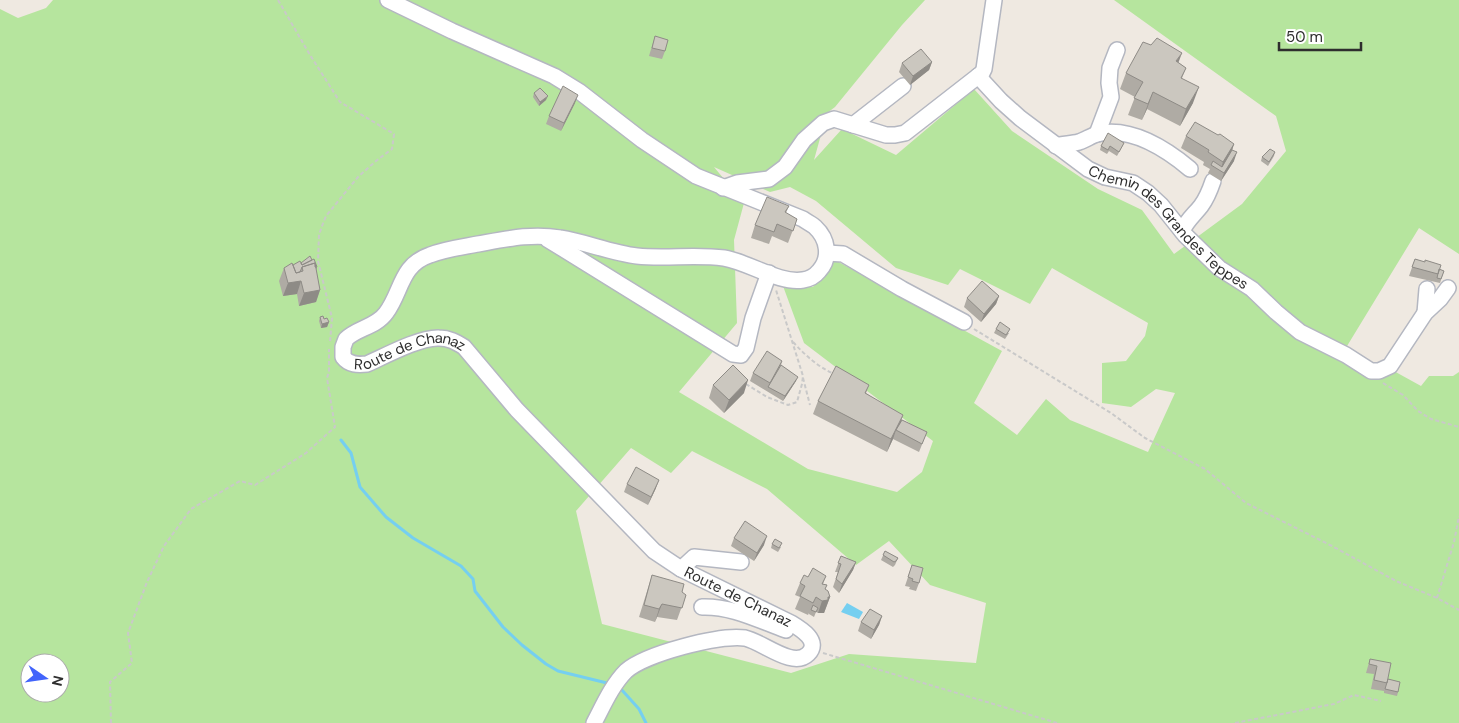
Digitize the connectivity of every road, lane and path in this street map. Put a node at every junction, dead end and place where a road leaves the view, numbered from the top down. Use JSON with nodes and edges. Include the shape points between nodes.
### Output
{"nodes":[{"id":1,"x":278,"y":0,"type":"edge"},
{"id":2,"x":388,"y":0,"type":"edge"},
{"id":3,"x":994,"y":0,"type":"edge"},
{"id":4,"x":1117,"y":50,"type":"dead end"},
{"id":5,"x":978,"y":76,"type":"junction"},
{"id":6,"x":903,"y":86,"type":"dead end"},
{"id":7,"x":853,"y":125,"type":"junction"},
{"id":8,"x":1096,"y":134,"type":"junction"},
{"id":9,"x":1056,"y":146,"type":"junction"},
{"id":10,"x":1190,"y":169,"type":"dead end"},
{"id":11,"x":1213,"y":181,"type":"dead end"},
{"id":12,"x":724,"y":188,"type":"junction"},
{"id":13,"x":1182,"y":231,"type":"junction"},
{"id":14,"x":542,"y":235,"type":"junction"},
{"id":15,"x":827,"y":253,"type":"junction"},
{"id":16,"x":770,"y":274,"type":"junction"},
{"id":17,"x":1448,"y":288,"type":"dead end"},
{"id":18,"x":1427,"y":289,"type":"dead end"},
{"id":19,"x":1425,"y":313,"type":"junction"},
{"id":20,"x":964,"y":322,"type":"joint"},
{"id":21,"x":792,"y":341,"type":"junction"},
{"id":22,"x":1373,"y":369,"type":"junction"},
{"id":23,"x":803,"y":376,"type":"junction"},
{"id":24,"x":839,"y":377,"type":"edge"},
{"id":25,"x":744,"y":378,"type":"edge"},
{"id":26,"x":810,"y":405,"type":"dead end"},
{"id":27,"x":1459,"y":427,"type":"edge"},
{"id":28,"x":1459,"y":516,"type":"edge"},
{"id":29,"x":741,"y":562,"type":"dead end"},
{"id":30,"x":681,"y":569,"type":"junction"},
{"id":31,"x":1437,"y":598,"type":"junction"},
{"id":32,"x":702,"y":607,"type":"dead end"},
{"id":33,"x":1459,"y":610,"type":"edge"},
{"id":34,"x":803,"y":631,"type":"junction"},
{"id":35,"x":812,"y":650,"type":"junction"},
{"id":36,"x":1381,"y":701,"type":"dead end"},
{"id":37,"x":111,"y":723,"type":"edge"},
{"id":38,"x":594,"y":723,"type":"edge"},
{"id":39,"x":1057,"y":723,"type":"edge"},
{"id":40,"x":1235,"y":723,"type":"edge"}],
"edges":[{"from":1,"to":37,"type":"path","via":[[340,102],[394,134],[392,149],[358,178],[326,216],[319,235],[318,261],[332,318],[327,378],[335,427],[306,453],[255,485],[240,481],[191,509],[164,546],[128,633],[132,663],[110,682]]},
{"from":2,"to":12,"type":"street","via":[[554,76],[677,165]]},
{"from":3,"to":5,"type":"street","via":[[984,69]]},
{"from":4,"to":8,"type":"street","via":[[1110,68],[1111,97]]},
{"from":5,"to":7,"type":"street","via":[[904,133],[886,135]]},
{"from":5,"to":9,"type":"street","name":"Chemin des Grandes Teppes","via":[[1000,101]]},
{"from":6,"to":7,"type":"street"},
{"from":7,"to":12,"type":"street","via":[[834,119],[823,122],[804,140],[785,166],[769,179]]},
{"from":8,"to":9,"type":"street"},
{"from":8,"to":10,"type":"street","via":[[1131,136],[1156,144]]},
{"from":9,"to":13,"type":"street","name":"Chemin des Grandes Teppes","via":[[1088,169],[1105,177],[1133,183],[1148,193]]},
{"from":11,"to":13,"type":"street","via":[[1200,207],[1187,220]]},
{"from":12,"to":15,"type":"street","via":[[815,227],[821,234]]},
{"from":13,"to":22,"type":"street","name":"Chemin des Grandes Teppes","via":[[1219,268],[1252,288],[1300,332]]},
{"from":14,"to":16,"type":"street","name":"Route de Chanaz","via":[[635,256],[725,258]]},
{"from":14,"to":16,"type":"street","via":[[733,354],[740,355],[746,348],[753,318]]},
{"from":14,"to":30,"type":"street","name":"Route de Chanaz","via":[[454,248],[412,264],[391,305],[378,322],[346,339],[343,358],[362,364],[422,341],[436,338],[458,343],[516,410],[595,492],[654,551]]},
{"from":15,"to":16,"type":"street","name":"Route de Chanaz","via":[[822,268],[812,278],[796,281]]},
{"from":15,"to":20,"type":"street","via":[[843,254]]},
{"from":16,"to":21,"type":"path"},
{"from":17,"to":19,"type":"street"},
{"from":18,"to":19,"type":"street"},
{"from":19,"to":22,"type":"street","via":[[1390,366]]},
{"from":20,"to":31,"type":"path","via":[[1111,413],[1145,438],[1205,468],[1246,503]]},
{"from":21,"to":23,"type":"path"},
{"from":21,"to":24,"type":"path","via":[[807,358]]},
{"from":22,"to":27,"type":"path","via":[[1380,381],[1424,415]]},
{"from":23,"to":25,"type":"path","via":[[797,402],[788,405],[767,398]]},
{"from":23,"to":26,"type":"path"},
{"from":28,"to":31,"type":"path"},
{"from":29,"to":30,"type":"street","via":[[694,557]]},
{"from":30,"to":34,"type":"street","name":"Route de Chanaz"},
{"from":31,"to":33,"type":"path"},
{"from":32,"to":34,"type":"street","via":[[716,606],[790,630]]},
{"from":34,"to":35,"type":"street","name":"Route de Chanaz","via":[[809,636]]},
{"from":35,"to":38,"type":"street","name":"Route de Chanaz","via":[[801,659],[792,659],[748,639],[729,637],[643,660],[625,672]]},
{"from":35,"to":39,"type":"path"},
{"from":36,"to":40,"type":"path","via":[[1354,695],[1334,704]]}]}
